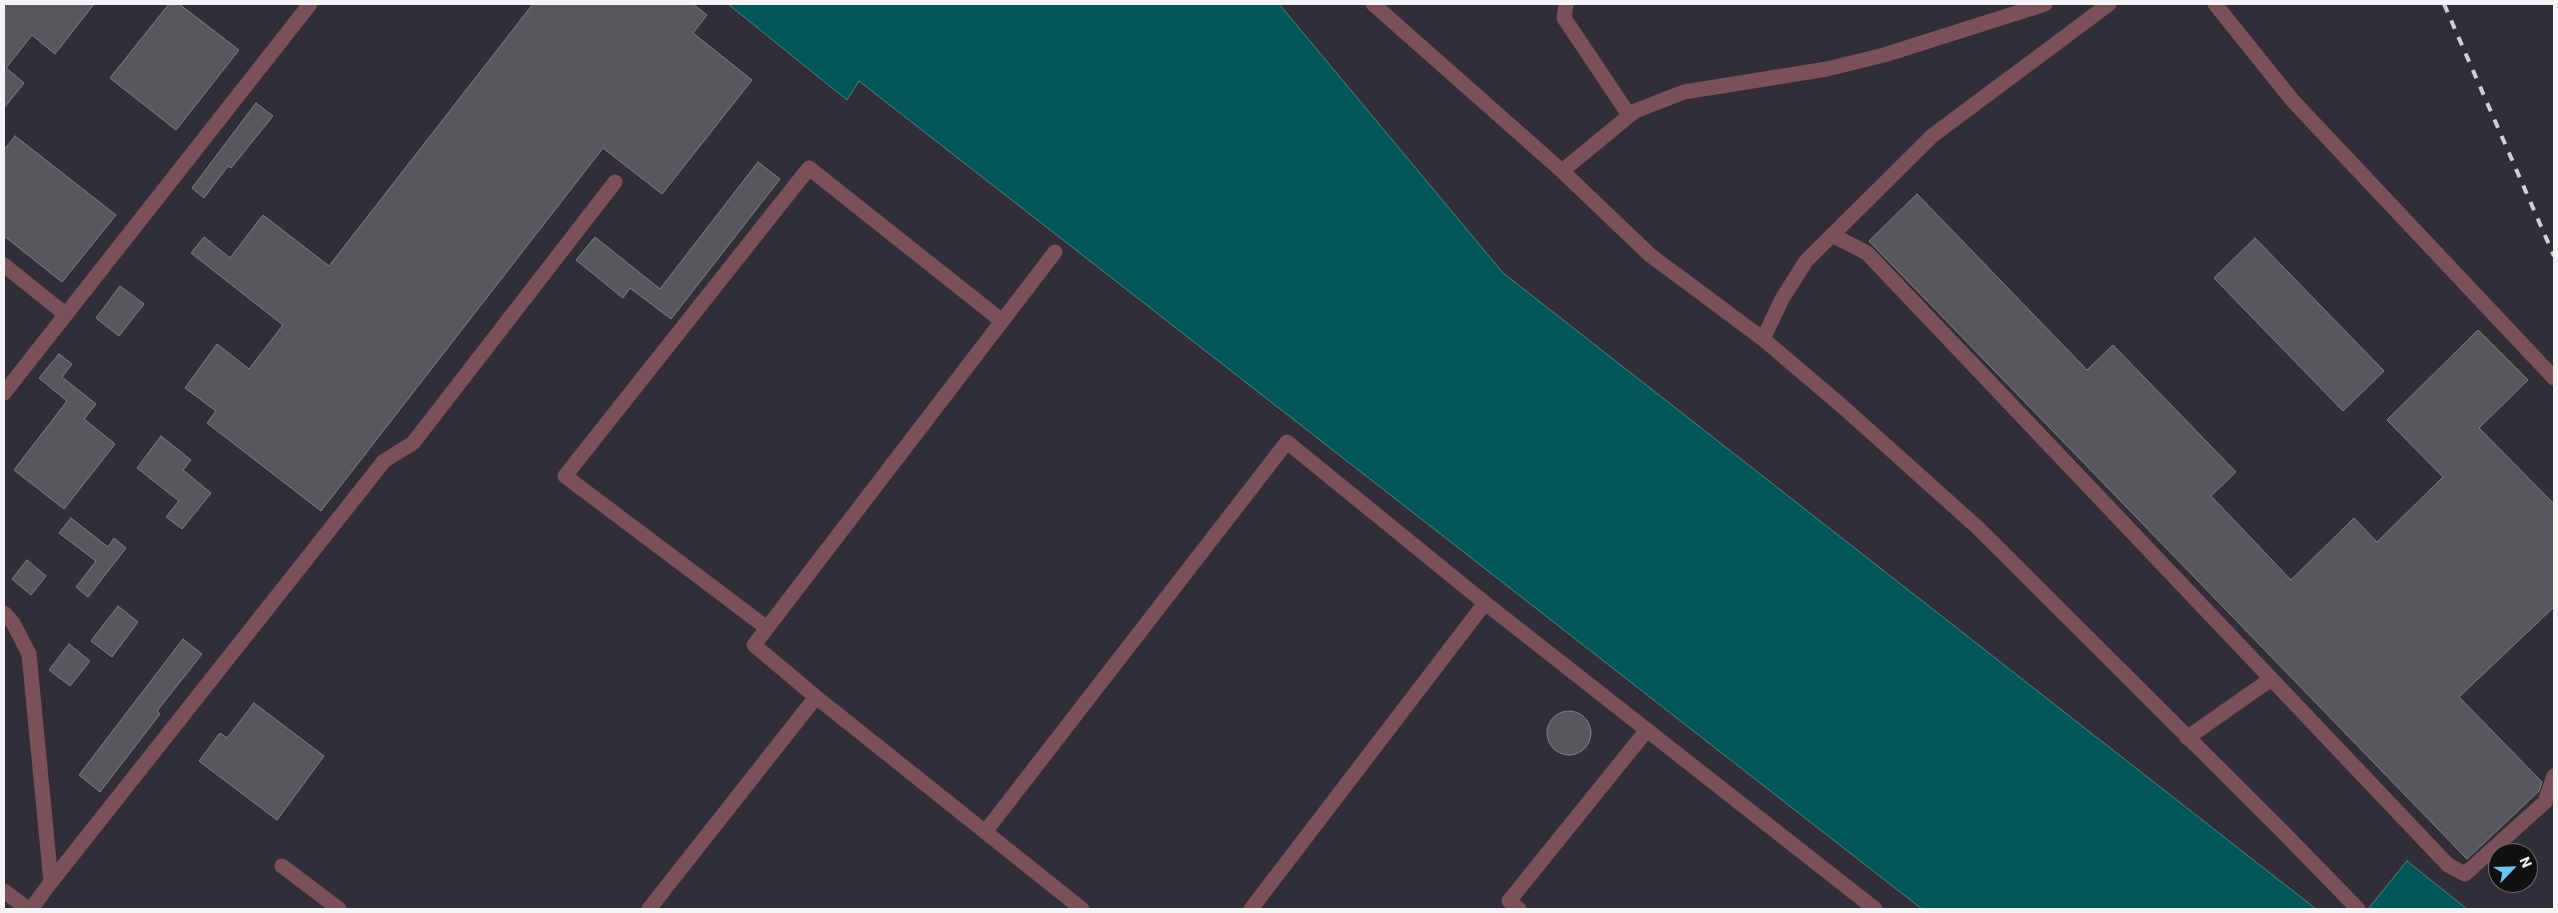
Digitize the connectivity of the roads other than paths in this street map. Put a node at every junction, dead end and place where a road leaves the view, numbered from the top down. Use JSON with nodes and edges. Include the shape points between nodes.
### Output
{"nodes":[{"id":1,"x":310,"y":4,"type":"edge"},
{"id":2,"x":1373,"y":4,"type":"edge"},
{"id":3,"x":1566,"y":4,"type":"edge"},
{"id":4,"x":2045,"y":4,"type":"edge"},
{"id":5,"x":2109,"y":4,"type":"edge"},
{"id":6,"x":2215,"y":4,"type":"edge"},
{"id":7,"x":1629,"y":115,"type":"junction"},
{"id":8,"x":1562,"y":171,"type":"junction"},
{"id":9,"x":615,"y":182,"type":"dead end"},
{"id":10,"x":1832,"y":235,"type":"junction"},
{"id":11,"x":1055,"y":252,"type":"dead end"},
{"id":12,"x":4,"y":266,"type":"edge"},
{"id":13,"x":64,"y":314,"type":"junction"},
{"id":14,"x":1002,"y":321,"type":"junction"},
{"id":15,"x":1762,"y":339,"type":"junction"},
{"id":16,"x":2554,"y":378,"type":"edge"},
{"id":17,"x":4,"y":393,"type":"edge"},
{"id":18,"x":1485,"y":603,"type":"junction"},
{"id":19,"x":4,"y":613,"type":"edge"},
{"id":20,"x":767,"y":628,"type":"junction"},
{"id":21,"x":2271,"y":679,"type":"junction"},
{"id":22,"x":816,"y":697,"type":"junction"},
{"id":23,"x":1647,"y":730,"type":"junction"},
{"id":24,"x":2187,"y":738,"type":"junction"},
{"id":25,"x":2554,"y":776,"type":"edge"},
{"id":26,"x":985,"y":832,"type":"junction"},
{"id":27,"x":282,"y":866,"type":"dead end"},
{"id":28,"x":51,"y":882,"type":"junction"},
{"id":29,"x":4,"y":891,"type":"edge"},
{"id":30,"x":29,"y":909,"type":"edge"},
{"id":31,"x":339,"y":909,"type":"edge"},
{"id":32,"x":649,"y":909,"type":"edge"},
{"id":33,"x":1082,"y":909,"type":"edge"},
{"id":34,"x":1250,"y":909,"type":"edge"},
{"id":35,"x":1519,"y":909,"type":"edge"},
{"id":36,"x":1875,"y":909,"type":"edge"},
{"id":37,"x":2358,"y":909,"type":"edge"}],
"edges":[{"from":1,"to":13,"type":"street"},
{"from":2,"to":8,"type":"street"},
{"from":3,"to":7,"type":"street","via":[[1564,18]]},
{"from":4,"to":7,"type":"street","via":[[1884,55],[1742,84],[1684,92]]},
{"from":5,"to":10,"type":"street","via":[[1932,136]]},
{"from":6,"to":16,"type":"street","via":[[2293,101]]},
{"from":7,"to":8,"type":"street"},
{"from":8,"to":15,"type":"street","via":[[1650,256]]},
{"from":9,"to":28,"type":"street","via":[[413,443],[384,461]]},
{"from":10,"to":15,"type":"street","via":[[1806,261]]},
{"from":10,"to":21,"type":"street","via":[[1867,253]]},
{"from":11,"to":14,"type":"street"},
{"from":12,"to":13,"type":"street"},
{"from":13,"to":17,"type":"street"},
{"from":14,"to":20,"type":"street"},
{"from":14,"to":20,"type":"street","via":[[809,168],[565,476]]},
{"from":15,"to":24,"type":"street","via":[[1945,496]]},
{"from":18,"to":23,"type":"street"},
{"from":18,"to":26,"type":"street","via":[[1287,442]]},
{"from":18,"to":34,"type":"street"},
{"from":19,"to":28,"type":"street","via":[[29,654]]},
{"from":20,"to":22,"type":"street","via":[[754,645]]},
{"from":21,"to":24,"type":"street"},
{"from":21,"to":25,"type":"street","via":[[2448,865],[2465,874],[2544,802]]},
{"from":22,"to":26,"type":"street"},
{"from":22,"to":32,"type":"street"},
{"from":23,"to":35,"type":"street","via":[[1509,901]]},
{"from":23,"to":36,"type":"street"},
{"from":24,"to":37,"type":"street"},
{"from":26,"to":33,"type":"street"},
{"from":27,"to":31,"type":"street"},
{"from":28,"to":30,"type":"street"},
{"from":29,"to":30,"type":"street"}]}
